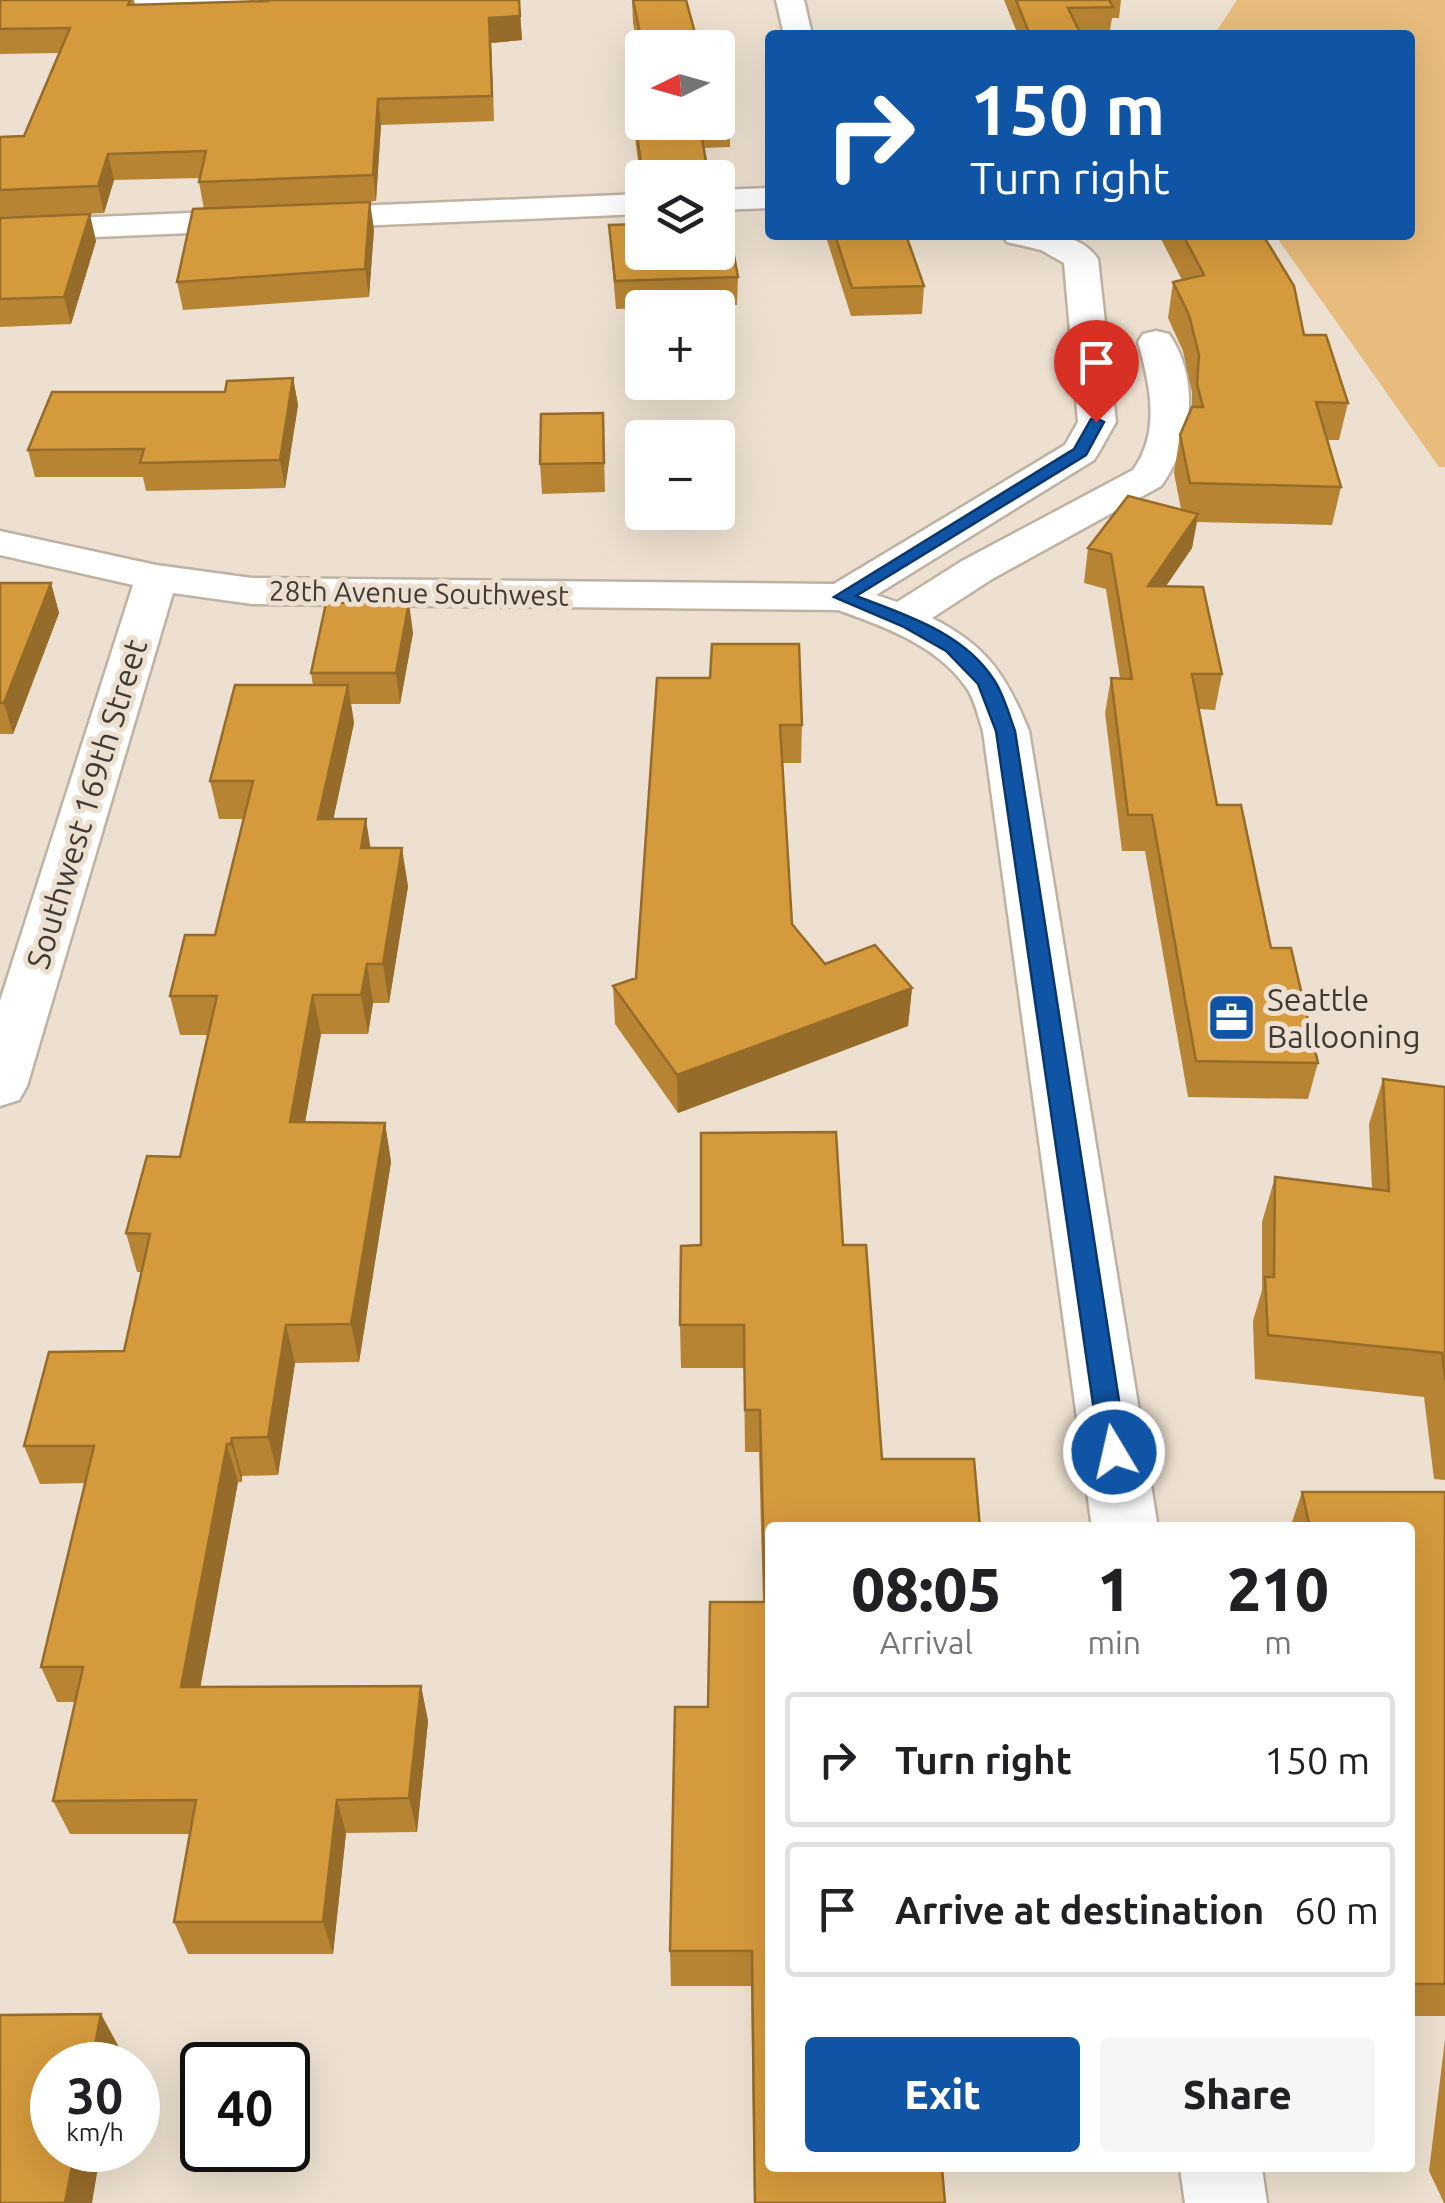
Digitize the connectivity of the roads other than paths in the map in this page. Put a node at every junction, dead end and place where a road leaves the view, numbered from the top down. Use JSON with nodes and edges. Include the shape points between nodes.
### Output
{"nodes":[{"id":1,"x":224,"y":0,"type":"edge"},
{"id":2,"x":244,"y":0,"type":"edge"},
{"id":3,"x":790,"y":0,"type":"edge"},
{"id":4,"x":0,"y":7,"type":"edge"},
{"id":5,"x":797,"y":30,"type":"edge"},
{"id":6,"x":765,"y":198,"type":"edge"},
{"id":7,"x":735,"y":199,"type":"edge"},
{"id":8,"x":625,"y":205,"type":"edge"},
{"id":9,"x":0,"y":230,"type":"edge"},
{"id":10,"x":1043,"y":240,"type":"edge"},
{"id":11,"x":1156,"y":342,"type":"dead end"},
{"id":12,"x":0,"y":542,"type":"edge"},
{"id":13,"x":156,"y":578,"type":"junction"},
{"id":14,"x":842,"y":597,"type":"junction"},
{"id":15,"x":900,"y":618,"type":"junction"},
{"id":16,"x":0,"y":1086,"type":"edge"},
{"id":17,"x":1124,"y":1522,"type":"edge"},
{"id":18,"x":1222,"y":2172,"type":"edge"},
{"id":19,"x":1226,"y":2203,"type":"edge"}],
"edges":[{"from":1,"to":2,"type":"street"},
{"from":1,"to":4,"type":"street"},
{"from":3,"to":5,"type":"street"},
{"from":6,"to":7,"type":"street"},
{"from":8,"to":9,"type":"street"},
{"from":10,"to":14,"type":"street","via":[[1081,259],[1096,422],[1080,452]]},
{"from":11,"to":15,"type":"street","via":[[1171,429],[1160,464]]},
{"from":12,"to":13,"type":"street","name":"28th Avenue Southwest"},
{"from":13,"to":14,"type":"street","name":"28th Avenue Southwest","via":[[252,591]]},
{"from":13,"to":16,"type":"street","name":"Southwest 169th Street"},
{"from":14,"to":15,"type":"street"},
{"from":15,"to":17,"type":"street","via":[[952,647],[986,682],[1006,731]]},
{"from":18,"to":19,"type":"street"}]}
